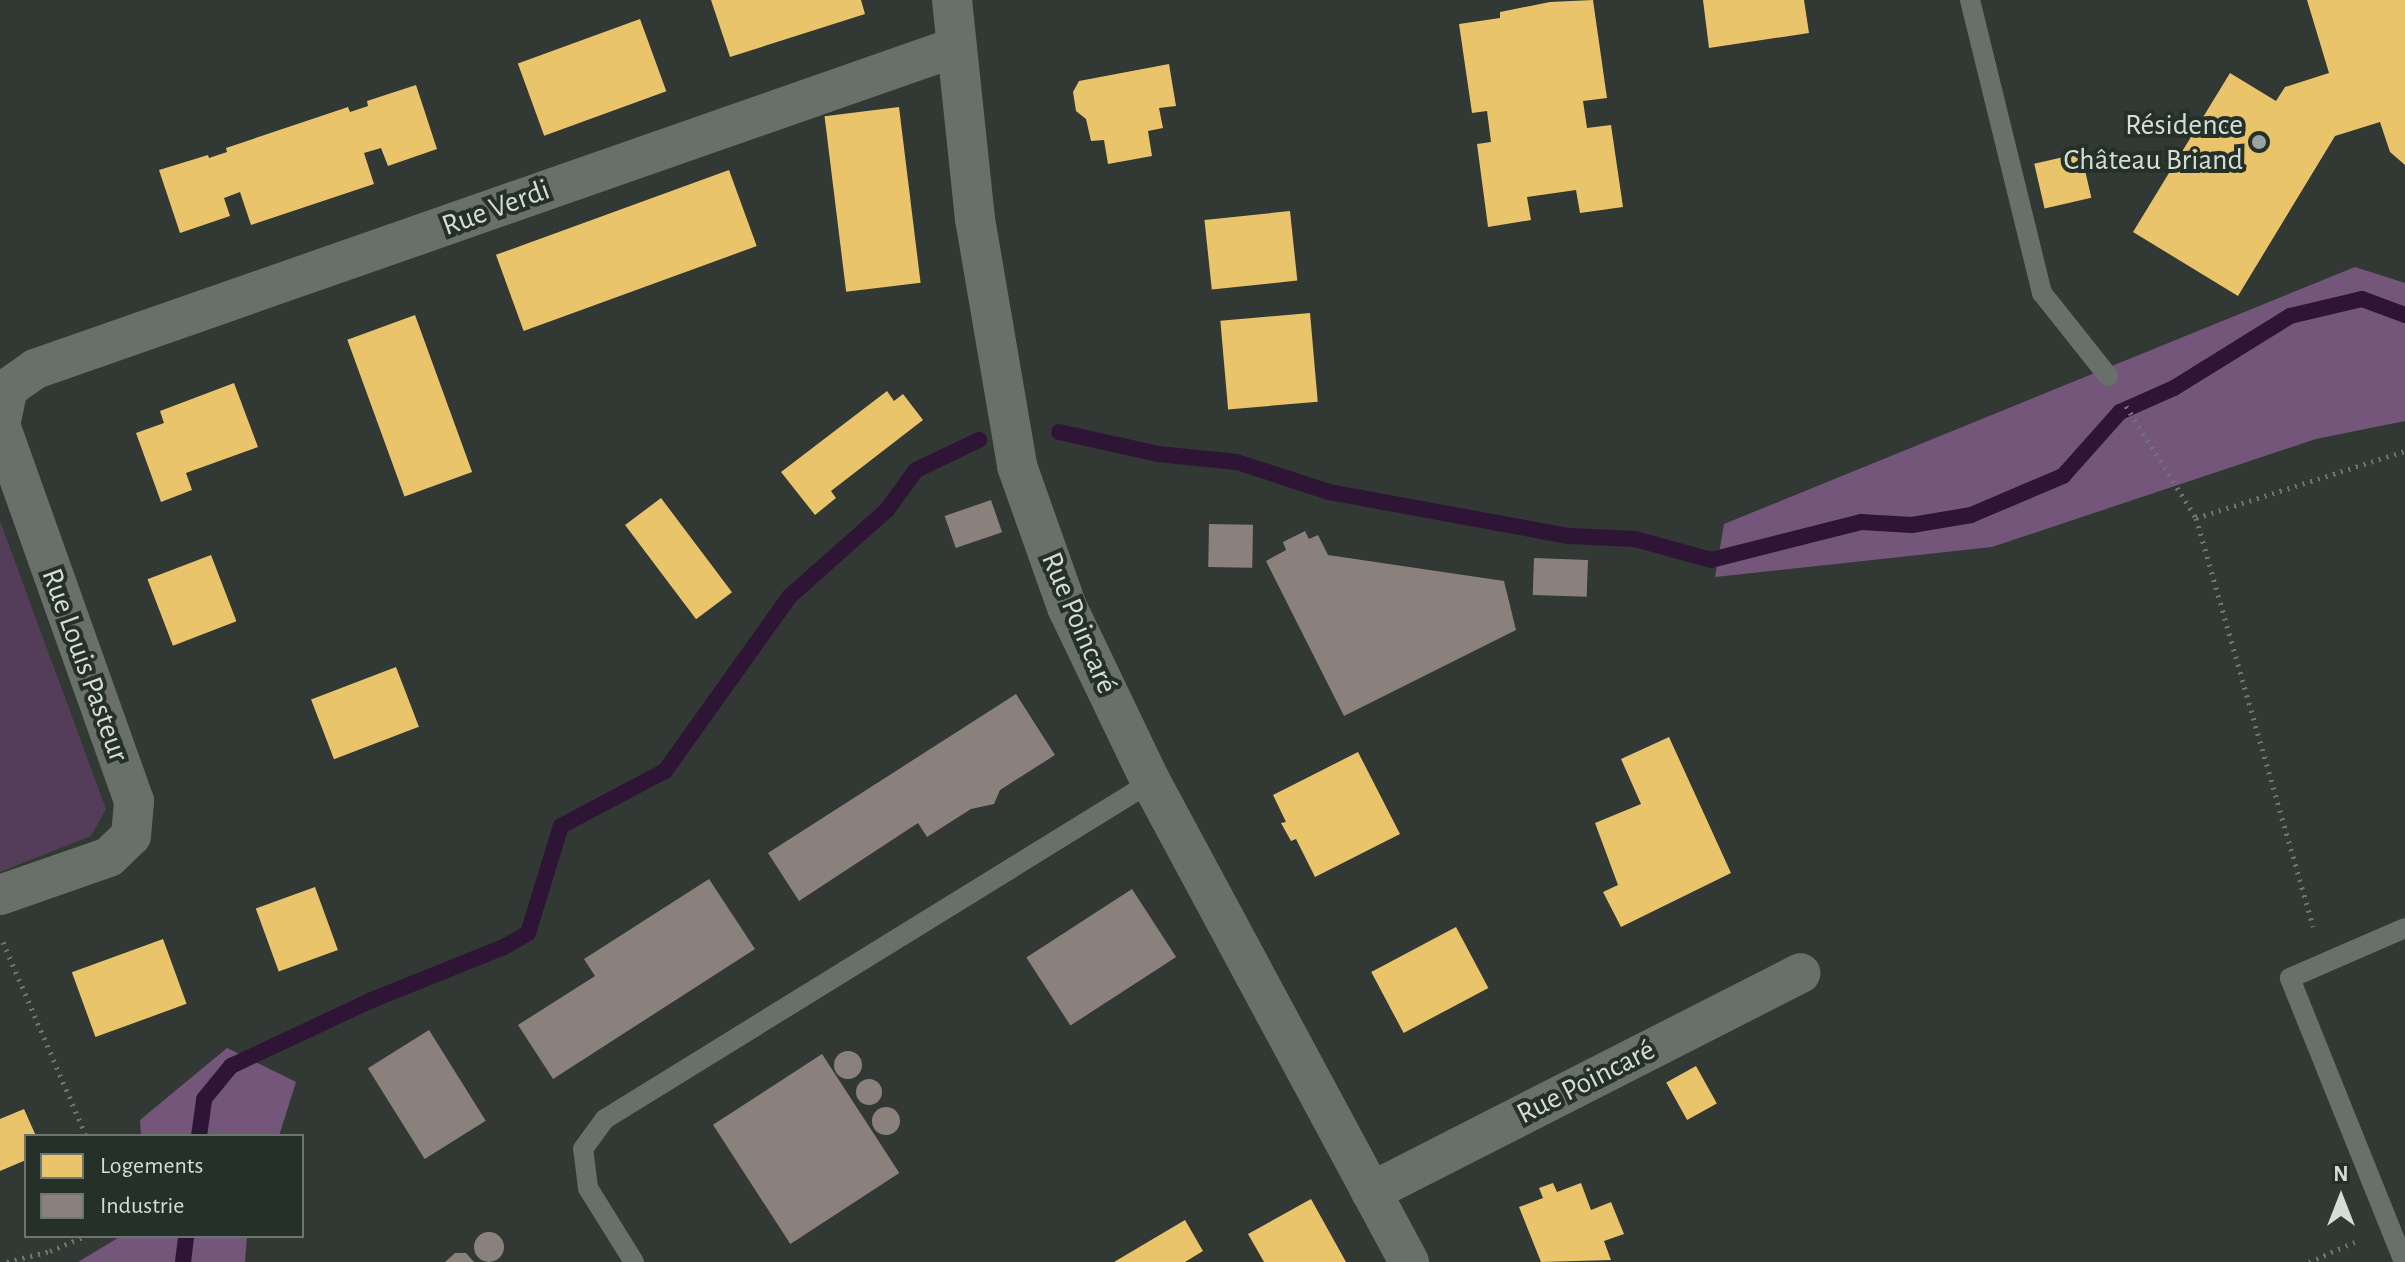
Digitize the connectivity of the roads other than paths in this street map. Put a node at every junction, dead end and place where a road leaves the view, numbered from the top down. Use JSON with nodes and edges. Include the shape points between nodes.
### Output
{"nodes":[{"id":1,"x":952,"y":0,"type":"edge"},
{"id":2,"x":1970,"y":0,"type":"edge"},
{"id":3,"x":956,"y":47,"type":"junction"},
{"id":4,"x":35,"y":369,"type":"joint"},
{"id":5,"x":2108,"y":376,"type":"dead end"},
{"id":6,"x":1151,"y":782,"type":"junction"},
{"id":7,"x":0,"y":895,"type":"edge"},
{"id":8,"x":2405,"y":928,"type":"edge"},
{"id":9,"x":1800,"y":973,"type":"dead end"},
{"id":10,"x":1371,"y":1192,"type":"junction"},
{"id":11,"x":634,"y":1262,"type":"edge"},
{"id":12,"x":1409,"y":1262,"type":"edge"},
{"id":13,"x":2404,"y":1262,"type":"edge"}],
"edges":[{"from":1,"to":3,"type":"street","name":"Rue Poincaré"},
{"from":2,"to":5,"type":"lane","via":[[2042,293]]},
{"from":3,"to":4,"type":"street","name":"Rue Verdi"},
{"from":3,"to":6,"type":"street","name":"Rue Poincaré","via":[[977,234],[1017,466],[1067,607]]},
{"from":4,"to":7,"type":"street","name":"Rue Louis Pasteur","via":[[8,388],[0,425],[134,801],[131,836],[109,857]]},
{"from":6,"to":10,"type":"street","name":"Rue Poincaré"},
{"from":6,"to":11,"type":"lane","via":[[605,1119],[583,1149],[588,1188]]},
{"from":8,"to":13,"type":"lane","via":[[2290,978]]},
{"from":9,"to":10,"type":"street","name":"Rue Poincaré"},
{"from":10,"to":12,"type":"street","name":"Rue Poincaré"}]}
